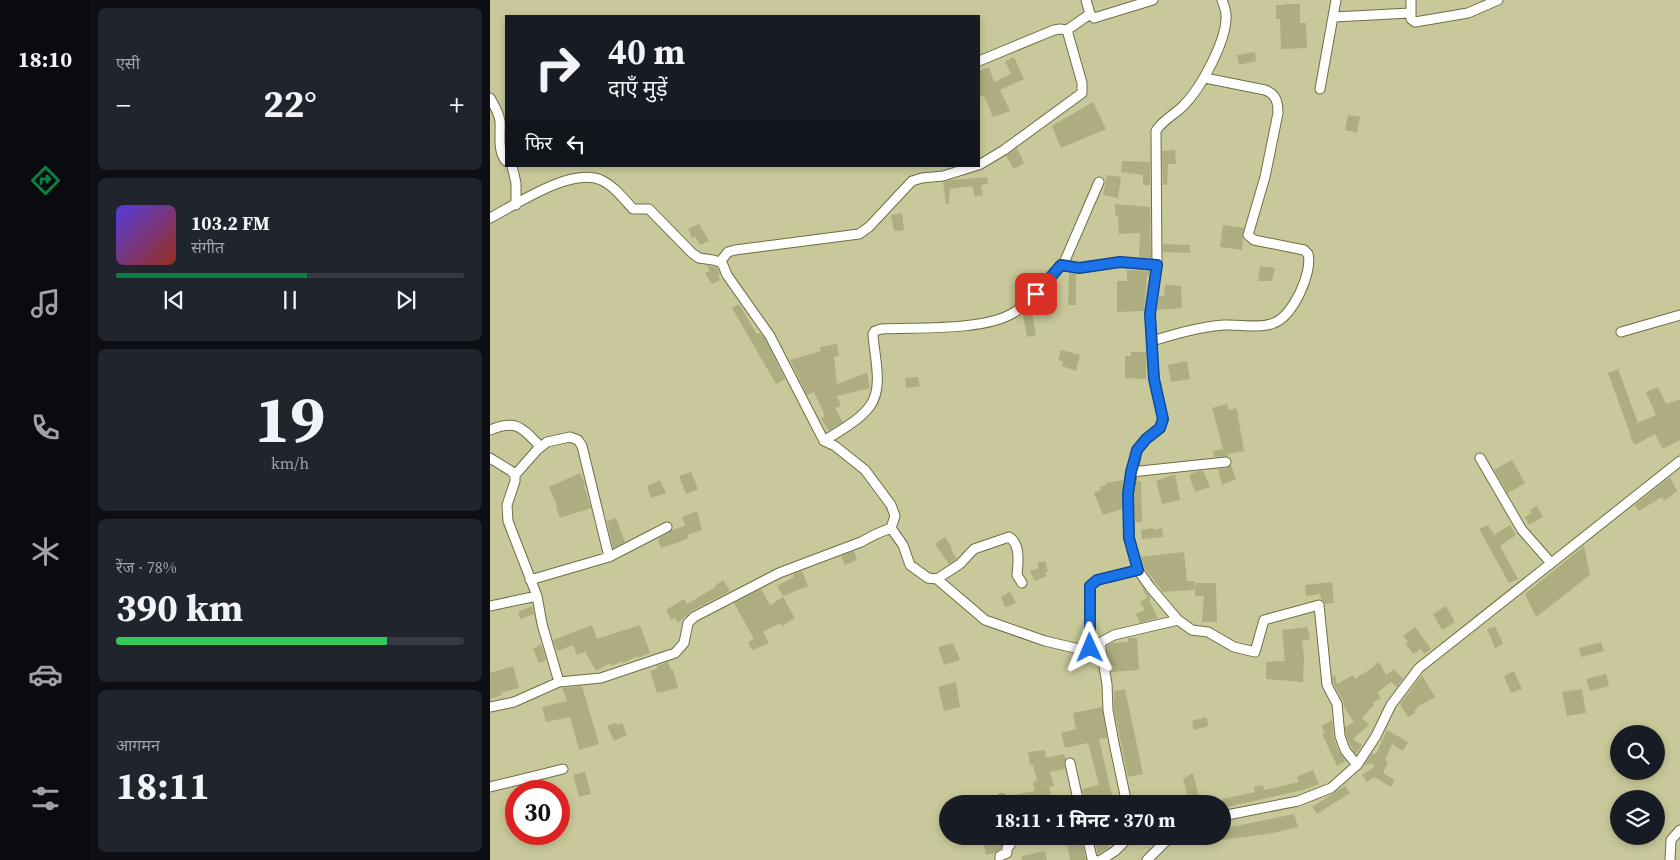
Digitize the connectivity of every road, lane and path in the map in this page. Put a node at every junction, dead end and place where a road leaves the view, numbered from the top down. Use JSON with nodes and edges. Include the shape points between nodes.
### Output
{"nodes":[{"id":1,"x":1086,"y":0,"type":"edge"},
{"id":2,"x":1153,"y":0,"type":"edge"},
{"id":3,"x":1222,"y":0,"type":"edge"},
{"id":4,"x":1336,"y":0,"type":"edge"},
{"id":5,"x":1411,"y":0,"type":"edge"},
{"id":6,"x":1498,"y":0,"type":"edge"},
{"id":7,"x":1410,"y":13,"type":"junction"},
{"id":8,"x":1090,"y":14,"type":"junction"},
{"id":9,"x":1334,"y":17,"type":"junction"},
{"id":10,"x":1067,"y":30,"type":"junction"},
{"id":11,"x":980,"y":61,"type":"edge"},
{"id":12,"x":1204,"y":78,"type":"junction"},
{"id":13,"x":1320,"y":88,"type":"dead end"},
{"id":14,"x":490,"y":98,"type":"edge"},
{"id":15,"x":505,"y":160,"type":"edge"},
{"id":16,"x":980,"y":164,"type":"edge"},
{"id":17,"x":512,"y":167,"type":"edge"},
{"id":18,"x":972,"y":167,"type":"edge"},
{"id":19,"x":1099,"y":182,"type":"dead end"},
{"id":20,"x":516,"y":205,"type":"junction"},
{"id":21,"x":490,"y":218,"type":"edge"},
{"id":22,"x":720,"y":262,"type":"junction"},
{"id":23,"x":1063,"y":265,"type":"junction"},
{"id":24,"x":1157,"y":265,"type":"junction"},
{"id":25,"x":1680,"y":314,"type":"edge"},
{"id":26,"x":1621,"y":332,"type":"dead end"},
{"id":27,"x":1152,"y":341,"type":"junction"},
{"id":28,"x":490,"y":430,"type":"edge"},
{"id":29,"x":824,"y":441,"type":"junction"},
{"id":30,"x":540,"y":446,"type":"junction"},
{"id":31,"x":490,"y":458,"type":"edge"},
{"id":32,"x":1480,"y":458,"type":"dead end"},
{"id":33,"x":1680,"y":461,"type":"edge"},
{"id":34,"x":1226,"y":462,"type":"dead end"},
{"id":35,"x":1131,"y":472,"type":"junction"},
{"id":36,"x":515,"y":475,"type":"junction"},
{"id":37,"x":667,"y":527,"type":"dead end"},
{"id":38,"x":891,"y":528,"type":"junction"},
{"id":39,"x":609,"y":557,"type":"junction"},
{"id":40,"x":1551,"y":563,"type":"junction"},
{"id":41,"x":1138,"y":570,"type":"junction"},
{"id":42,"x":937,"y":579,"type":"junction"},
{"id":43,"x":530,"y":580,"type":"junction"},
{"id":44,"x":1022,"y":583,"type":"dead end"},
{"id":45,"x":537,"y":596,"type":"junction"},
{"id":46,"x":490,"y":606,"type":"edge"},
{"id":47,"x":1178,"y":620,"type":"junction"},
{"id":48,"x":1100,"y":643,"type":"junction"},
{"id":49,"x":1090,"y":648,"type":"junction"},
{"id":50,"x":559,"y":682,"type":"junction"},
{"id":51,"x":490,"y":708,"type":"edge"},
{"id":52,"x":1070,"y":763,"type":"dead end"},
{"id":53,"x":1357,"y":765,"type":"junction"},
{"id":54,"x":563,"y":769,"type":"dead end"},
{"id":55,"x":490,"y":787,"type":"edge"},
{"id":56,"x":1077,"y":795,"type":"edge"},
{"id":57,"x":1125,"y":795,"type":"edge"},
{"id":58,"x":1231,"y":814,"type":"edge"},
{"id":59,"x":1680,"y":830,"type":"edge"},
{"id":60,"x":1009,"y":845,"type":"edge"},
{"id":61,"x":1089,"y":845,"type":"edge"},
{"id":62,"x":1121,"y":845,"type":"edge"},
{"id":63,"x":1162,"y":845,"type":"edge"},
{"id":64,"x":1000,"y":860,"type":"edge"},
{"id":65,"x":1095,"y":860,"type":"edge"},
{"id":66,"x":1101,"y":860,"type":"edge"},
{"id":67,"x":1147,"y":860,"type":"edge"},
{"id":68,"x":1670,"y":860,"type":"edge"}],
"edges":[{"from":1,"to":8,"type":"street"},
{"from":2,"to":8,"type":"street","via":[[1097,18]]},
{"from":3,"to":12,"type":"street","via":[[1226,18],[1224,34]]},
{"from":4,"to":9,"type":"street"},
{"from":5,"to":7,"type":"street"},
{"from":6,"to":7,"type":"street","via":[[1468,13],[1415,22],[1410,19]]},
{"from":7,"to":9,"type":"street"},
{"from":8,"to":10,"type":"street"},
{"from":9,"to":13,"type":"street"},
{"from":10,"to":11,"type":"street","via":[[1054,30]]},
{"from":10,"to":16,"type":"street","via":[[1082,93]]},
{"from":12,"to":24,"type":"street","via":[[1187,103],[1156,131]]},
{"from":12,"to":27,"type":"street","via":[[1265,90],[1276,98],[1278,114],[1265,177],[1248,235],[1254,240],[1304,250],[1309,259],[1296,302],[1277,322],[1194,329]]},
{"from":14,"to":15,"type":"street","via":[[500,120],[500,142]]},
{"from":17,"to":20,"type":"street"},
{"from":18,"to":22,"type":"street","via":[[912,181],[859,234],[735,250],[728,252]]},
{"from":19,"to":23,"type":"street"},
{"from":20,"to":21,"type":"street"},
{"from":20,"to":22,"type":"street","via":[[568,179],[601,180],[633,209],[649,209],[696,256]]},
{"from":22,"to":29,"type":"street","via":[[770,336]]},
{"from":23,"to":24,"type":"street","via":[[1079,268],[1120,262]]},
{"from":23,"to":29,"type":"street","via":[[1023,307],[997,321],[875,330],[876,384],[872,402],[861,416]]},
{"from":24,"to":27,"type":"street","via":[[1150,314]]},
{"from":25,"to":26,"type":"street"},
{"from":27,"to":35,"type":"street","via":[[1154,379],[1163,419],[1156,432],[1140,444]]},
{"from":28,"to":30,"type":"street","via":[[519,426]]},
{"from":29,"to":38,"type":"street","via":[[865,470],[891,505],[895,516]]},
{"from":30,"to":36,"type":"street"},
{"from":30,"to":39,"type":"street","via":[[570,437],[580,442]]},
{"from":31,"to":36,"type":"street"},
{"from":32,"to":40,"type":"street","via":[[1522,530]]},
{"from":33,"to":40,"type":"street"},
{"from":34,"to":35,"type":"street"},
{"from":35,"to":41,"type":"street","via":[[1129,538]]},
{"from":36,"to":43,"type":"street","via":[[507,512]]},
{"from":37,"to":39,"type":"street"},
{"from":38,"to":42,"type":"street","via":[[904,545],[910,565],[928,578]]},
{"from":38,"to":50,"type":"street","via":[[779,573],[694,618],[688,623],[684,643],[675,653],[601,678]]},
{"from":39,"to":43,"type":"street"},
{"from":40,"to":53,"type":"street","via":[[1419,668],[1391,705]]},
{"from":41,"to":47,"type":"street"},
{"from":41,"to":49,"type":"street","via":[[1097,580],[1090,586]]},
{"from":42,"to":44,"type":"street","via":[[960,564],[971,551],[1009,537],[1019,561],[1016,575]]},
{"from":42,"to":49,"type":"street","via":[[992,623],[1045,641],[1078,649]]},
{"from":43,"to":45,"type":"street"},
{"from":45,"to":46,"type":"street"},
{"from":45,"to":50,"type":"street"},
{"from":47,"to":48,"type":"street","via":[[1114,635]]},
{"from":47,"to":53,"type":"street","via":[[1192,630],[1208,632],[1234,647],[1255,652],[1264,620],[1319,605],[1327,686],[1337,704],[1342,743]]},
{"from":48,"to":49,"type":"street"},
{"from":48,"to":57,"type":"street","via":[[1108,684],[1108,710]]},
{"from":50,"to":51,"type":"street","via":[[514,702]]},
{"from":52,"to":56,"type":"street"},
{"from":53,"to":58,"type":"street","via":[[1331,788],[1318,794]]},
{"from":54,"to":55,"type":"street"},
{"from":59,"to":68,"type":"street","via":[[1671,840]]},
{"from":60,"to":64,"type":"street","via":[[1007,854],[1000,856]]},
{"from":61,"to":65,"type":"street"},
{"from":62,"to":66,"type":"street"},
{"from":63,"to":67,"type":"street"}]}
